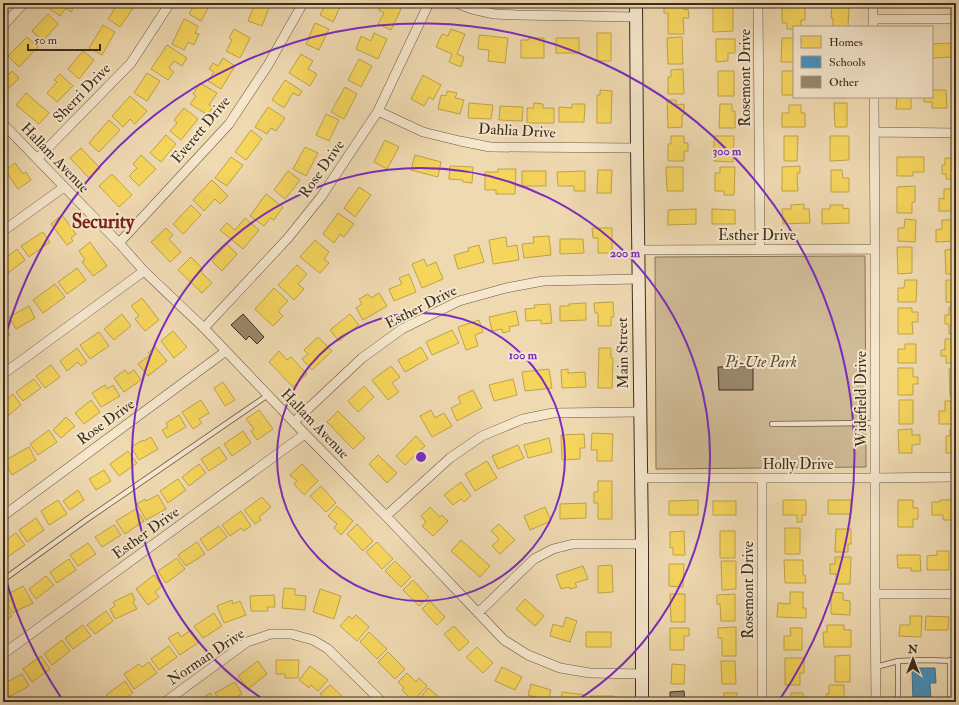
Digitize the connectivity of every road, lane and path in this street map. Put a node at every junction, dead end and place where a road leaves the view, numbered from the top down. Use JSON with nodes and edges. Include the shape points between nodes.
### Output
{"nodes":[{"id":1,"x":24,"y":3,"type":"edge"},
{"id":2,"x":170,"y":3,"type":"edge"},
{"id":3,"x":303,"y":3,"type":"edge"},
{"id":4,"x":430,"y":3,"type":"edge"},
{"id":5,"x":456,"y":3,"type":"edge"},
{"id":6,"x":636,"y":3,"type":"edge"},
{"id":7,"x":758,"y":3,"type":"edge"},
{"id":8,"x":873,"y":3,"type":"edge"},
{"id":9,"x":636,"y":16,"type":"junction"},
{"id":10,"x":956,"y":19,"type":"edge"},
{"id":11,"x":873,"y":23,"type":"edge"},
{"id":12,"x":3,"y":26,"type":"edge"},
{"id":13,"x":874,"y":98,"type":"edge"},
{"id":14,"x":378,"y":111,"type":"junction"},
{"id":15,"x":3,"y":124,"type":"edge"},
{"id":16,"x":874,"y":132,"type":"junction"},
{"id":17,"x":956,"y":133,"type":"edge"},
{"id":18,"x":637,"y":148,"type":"junction"},
{"id":19,"x":37,"y":159,"type":"junction"},
{"id":20,"x":64,"y":187,"type":"junction"},
{"id":21,"x":3,"y":232,"type":"edge"},
{"id":22,"x":119,"y":243,"type":"junction"},
{"id":23,"x":875,"y":248,"type":"junction"},
{"id":24,"x":760,"y":249,"type":"junction"},
{"id":25,"x":638,"y":250,"type":"junction"},
{"id":26,"x":144,"y":271,"type":"junction"},
{"id":27,"x":638,"y":279,"type":"junction"},
{"id":28,"x":204,"y":328,"type":"junction"},
{"id":29,"x":226,"y":351,"type":"junction"},
{"id":30,"x":3,"y":374,"type":"edge"},
{"id":31,"x":268,"y":395,"type":"junction"},
{"id":32,"x":640,"y":412,"type":"junction"},
{"id":33,"x":294,"y":422,"type":"junction"},
{"id":34,"x":875,"y":423,"type":"junction"},
{"id":35,"x":772,"y":424,"type":"dead end"},
{"id":36,"x":305,"y":434,"type":"junction"},
{"id":37,"x":956,"y":477,"type":"edge"},
{"id":38,"x":641,"y":478,"type":"junction"},
{"id":39,"x":762,"y":478,"type":"junction"},
{"id":40,"x":875,"y":478,"type":"junction"},
{"id":41,"x":3,"y":516,"type":"edge"},
{"id":42,"x":386,"y":516,"type":"junction"},
{"id":43,"x":642,"y":544,"type":"junction"},
{"id":44,"x":3,"y":580,"type":"edge"},
{"id":45,"x":875,"y":594,"type":"junction"},
{"id":46,"x":956,"y":594,"type":"edge"},
{"id":47,"x":478,"y":612,"type":"junction"},
{"id":48,"x":3,"y":654,"type":"edge"},
{"id":49,"x":950,"y":660,"type":"junction"},
{"id":50,"x":898,"y":661,"type":"junction"},
{"id":51,"x":956,"y":661,"type":"edge"},
{"id":52,"x":876,"y":667,"type":"junction"},
{"id":53,"x":642,"y":674,"type":"junction"},
{"id":54,"x":165,"y":702,"type":"edge"},
{"id":55,"x":382,"y":702,"type":"edge"},
{"id":56,"x":642,"y":702,"type":"edge"},
{"id":57,"x":762,"y":702,"type":"edge"},
{"id":58,"x":876,"y":702,"type":"edge"},
{"id":59,"x":898,"y":702,"type":"edge"},
{"id":60,"x":950,"y":702,"type":"edge"}],
"edges":[{"from":1,"to":12,"type":"street"},
{"from":2,"to":19,"type":"street","name":"Sherri Drive","via":[[130,63]]},
{"from":3,"to":22,"type":"street","name":"Everett Drive","via":[[268,65],[229,124]]},
{"from":4,"to":14,"type":"street","name":"Rose Drive"},
{"from":5,"to":9,"type":"street","via":[[494,14]]},
{"from":6,"to":9,"type":"main road","name":"Main Street"},
{"from":7,"to":24,"type":"street","name":"Rosemont Drive"},
{"from":8,"to":11,"type":"street"},
{"from":9,"to":18,"type":"main road","name":"Main Street"},
{"from":10,"to":11,"type":"street"},
{"from":13,"to":16,"type":"street","name":"Widefield Drive"},
{"from":14,"to":18,"type":"street","name":"Dahlia Drive","via":[[423,132],[490,147]]},
{"from":14,"to":28,"type":"street","name":"Rose Drive","via":[[321,197],[288,238]]},
{"from":15,"to":19,"type":"street","name":"Hallam Avenue"},
{"from":16,"to":17,"type":"street"},
{"from":16,"to":23,"type":"street","name":"Widefield Drive"},
{"from":18,"to":25,"type":"main road","name":"Main Street"},
{"from":19,"to":20,"type":"street","name":"Hallam Avenue"},
{"from":20,"to":21,"type":"street"},
{"from":20,"to":22,"type":"street","name":"Hallam Avenue"},
{"from":22,"to":26,"type":"street","name":"Hallam Avenue"},
{"from":23,"to":24,"type":"street","name":"Esther Drive"},
{"from":23,"to":34,"type":"street","name":"Widefield Drive"},
{"from":24,"to":25,"type":"street","name":"Esther Drive"},
{"from":25,"to":27,"type":"main road","name":"Main Street"},
{"from":26,"to":28,"type":"street","name":"Hallam Avenue"},
{"from":26,"to":30,"type":"street"},
{"from":27,"to":32,"type":"main road","name":"Main Street"},
{"from":27,"to":33,"type":"street","name":"Esther Drive","via":[[543,281],[459,301],[402,329],[362,358]]},
{"from":28,"to":29,"type":"street","name":"Hallam Avenue"},
{"from":29,"to":31,"type":"street","name":"Hallam Avenue"},
{"from":29,"to":41,"type":"street","name":"Rose Drive"},
{"from":31,"to":33,"type":"street","name":"Hallam Avenue"},
{"from":31,"to":44,"type":"lane"},
{"from":32,"to":38,"type":"main road","name":"Main Street"},
{"from":32,"to":42,"type":"street","via":[[553,413],[523,419],[482,436],[450,458]]},
{"from":33,"to":36,"type":"street","name":"Hallam Avenue"},
{"from":34,"to":35,"type":"lane"},
{"from":34,"to":40,"type":"street","name":"Widefield Drive"},
{"from":36,"to":42,"type":"street","name":"Hallam Avenue"},
{"from":36,"to":48,"type":"street","name":"Esther Drive"},
{"from":37,"to":40,"type":"street","name":"Holly Drive"},
{"from":38,"to":39,"type":"street","name":"Holly Drive"},
{"from":38,"to":43,"type":"main road","name":"Main Street"},
{"from":39,"to":40,"type":"street","name":"Holly Drive"},
{"from":39,"to":57,"type":"street","name":"Rosemont Drive"},
{"from":40,"to":45,"type":"street","name":"Widefield Drive"},
{"from":42,"to":47,"type":"street","name":"Hallam Avenue"},
{"from":43,"to":47,"type":"street","via":[[573,544],[554,548],[534,559]]},
{"from":43,"to":53,"type":"main road","name":"Main Street"},
{"from":45,"to":46,"type":"street"},
{"from":45,"to":52,"type":"street","name":"Widefield Drive"},
{"from":47,"to":53,"type":"street","name":"Hallam Avenue","via":[[504,640],[528,656],[560,668],[590,673]]},
{"from":49,"to":50,"type":"lane"},
{"from":49,"to":51,"type":"lane"},
{"from":49,"to":60,"type":"lane"},
{"from":50,"to":52,"type":"lane"},
{"from":50,"to":59,"type":"lane"},
{"from":52,"to":58,"type":"street","name":"Widefield Drive"},
{"from":53,"to":56,"type":"main road","name":"Main Street"},
{"from":54,"to":55,"type":"street","name":"Norman Drive","via":[[247,642],[271,634],[291,634],[313,640],[328,649]]}]}
